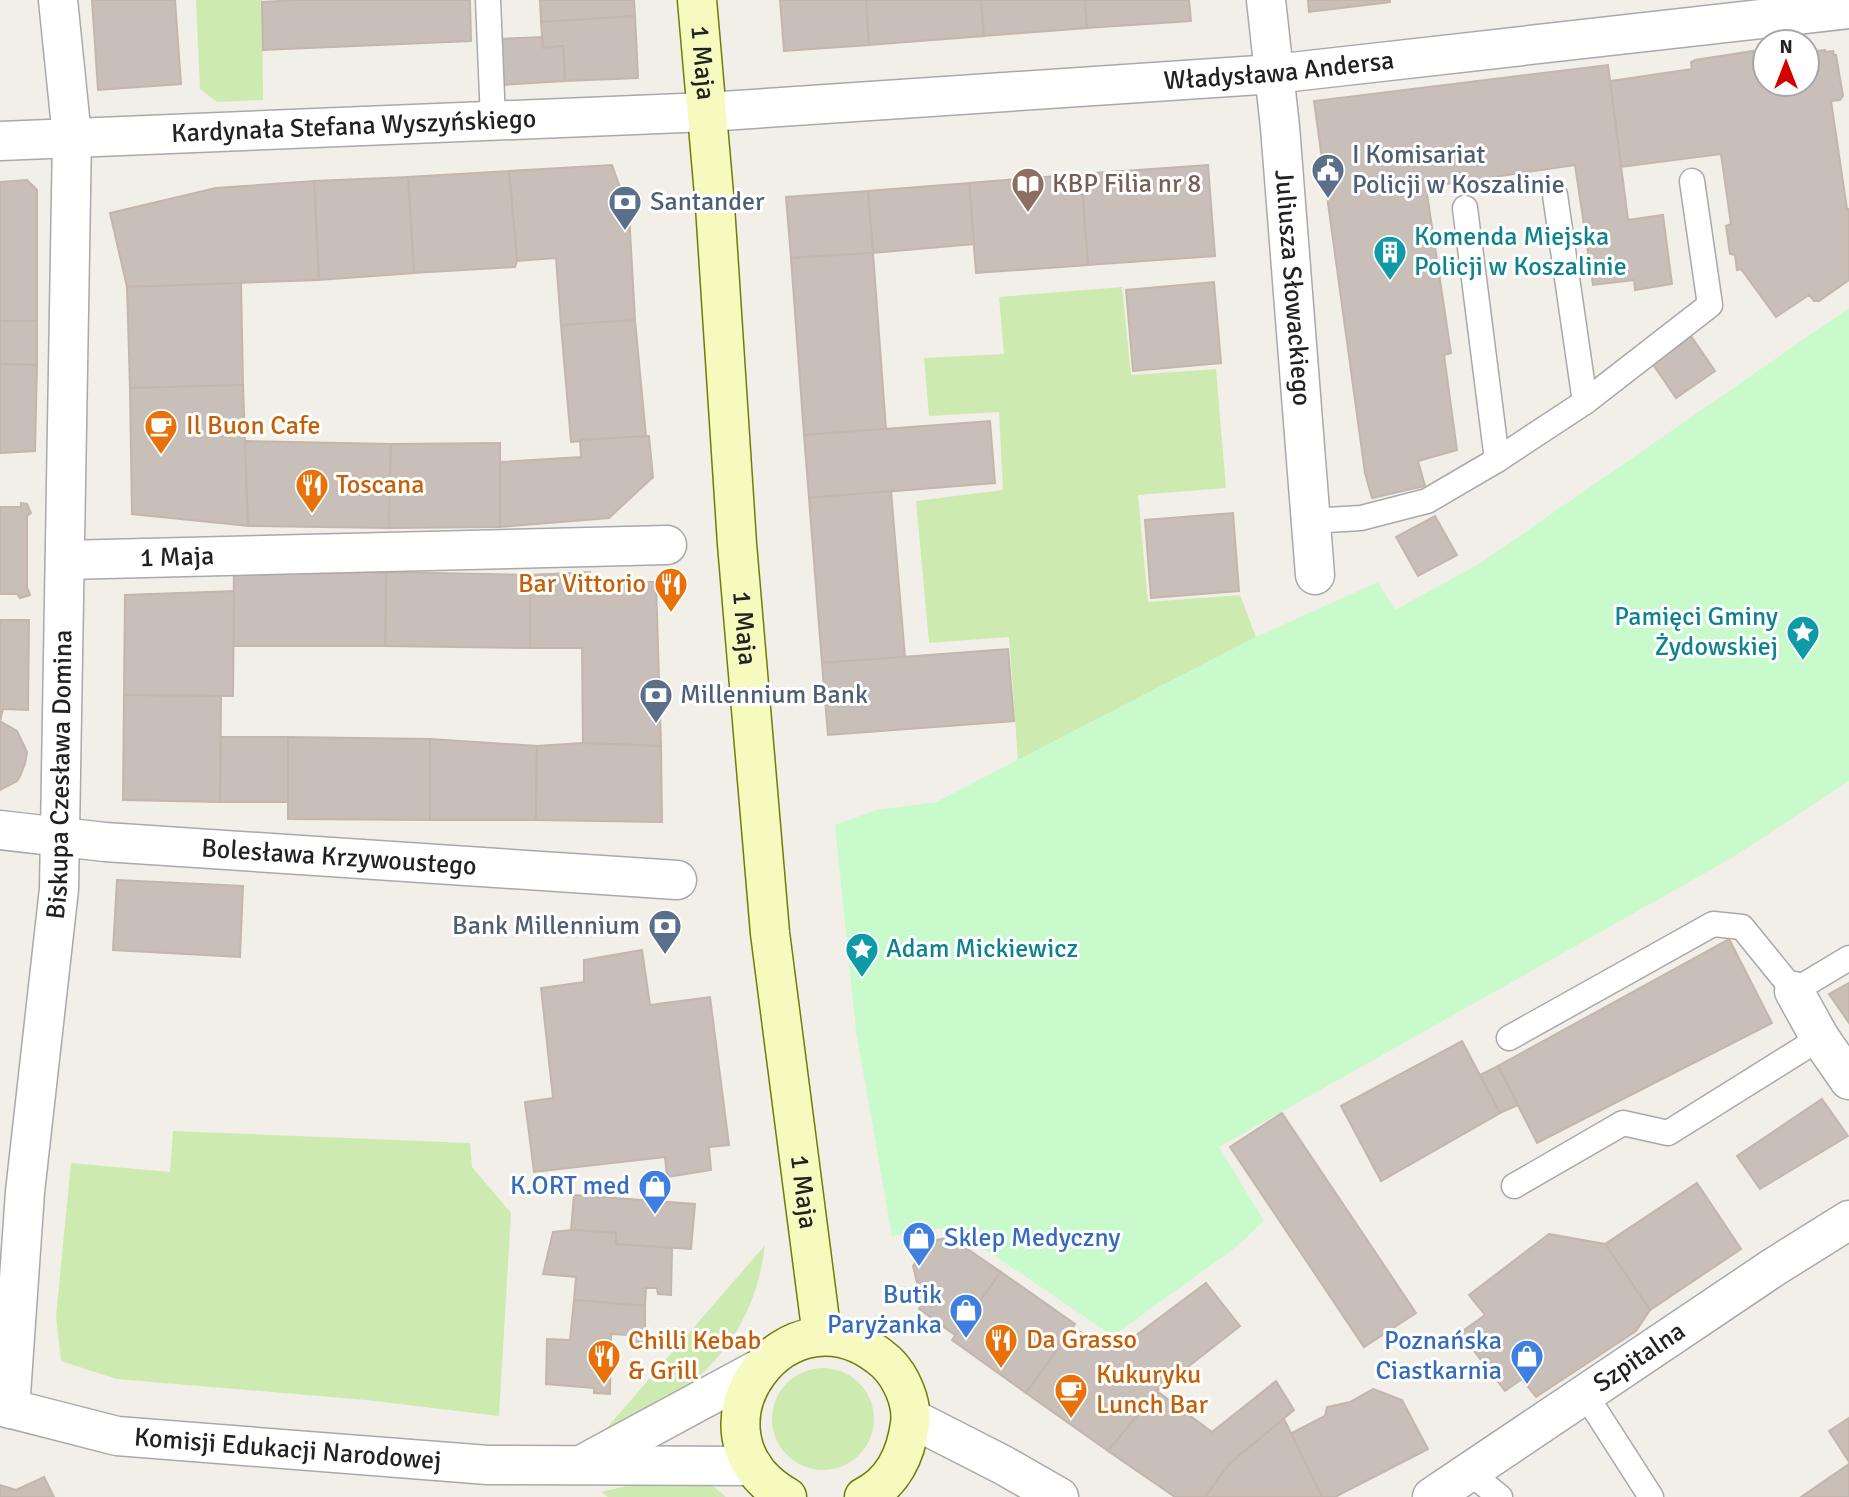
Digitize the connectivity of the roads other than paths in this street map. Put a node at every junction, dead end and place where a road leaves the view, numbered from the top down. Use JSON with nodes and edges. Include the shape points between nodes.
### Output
{"nodes":[{"id":1,"x":58,"y":0,"type":"edge"},
{"id":2,"x":488,"y":0,"type":"edge"},
{"id":3,"x":697,"y":0,"type":"edge"},
{"id":4,"x":1266,"y":0,"type":"edge"},
{"id":5,"x":1849,"y":9,"type":"edge"},
{"id":6,"x":1274,"y":74,"type":"junction"},
{"id":7,"x":707,"y":112,"type":"junction"},
{"id":8,"x":493,"y":120,"type":"junction"},
{"id":9,"x":72,"y":137,"type":"junction"},
{"id":10,"x":0,"y":141,"type":"edge"},
{"id":11,"x":1692,"y":181,"type":"dead end"},
{"id":12,"x":1555,"y":195,"type":"dead end"},
{"id":13,"x":1465,"y":208,"type":"dead end"},
{"id":14,"x":1586,"y":402,"type":"junction"},
{"id":15,"x":1497,"y":460,"type":"junction"},
{"id":16,"x":1310,"y":521,"type":"junction"},
{"id":17,"x":667,"y":545,"type":"dead end"},
{"id":18,"x":65,"y":560,"type":"junction"},
{"id":19,"x":1315,"y":575,"type":"dead end"},
{"id":20,"x":0,"y":830,"type":"edge"},
{"id":21,"x":60,"y":838,"type":"junction"},
{"id":22,"x":677,"y":880,"type":"dead end"},
{"id":23,"x":1849,"y":958,"type":"edge"},
{"id":24,"x":1794,"y":991,"type":"junction"},
{"id":25,"x":1508,"y":1038,"type":"dead end"},
{"id":26,"x":1820,"y":1038,"type":"junction"},
{"id":27,"x":1849,"y":1080,"type":"edge"},
{"id":28,"x":1514,"y":1186,"type":"dead end"},
{"id":29,"x":1849,"y":1220,"type":"edge"},
{"id":30,"x":821,"y":1336,"type":"junction"},
{"id":31,"x":757,"y":1370,"type":"junction"},
{"id":32,"x":1585,"y":1394,"type":"junction"},
{"id":33,"x":5,"y":1408,"type":"edge"},
{"id":34,"x":911,"y":1418,"type":"junction"},
{"id":35,"x":581,"y":1465,"type":"junction"},
{"id":36,"x":753,"y":1466,"type":"junction"},
{"id":37,"x":1469,"y":1472,"type":"junction"},
{"id":38,"x":869,"y":1496,"type":"edge"},
{"id":39,"x":786,"y":1497,"type":"edge"},
{"id":40,"x":1059,"y":1497,"type":"edge"},
{"id":41,"x":1432,"y":1497,"type":"edge"},
{"id":42,"x":1500,"y":1497,"type":"edge"},
{"id":43,"x":1651,"y":1497,"type":"edge"}],
"edges":[{"from":1,"to":9,"type":"street","name":"Biskupa Czesława Domina"},
{"from":2,"to":8,"type":"lane"},
{"from":3,"to":7,"type":"street","name":"1 Maja"},
{"from":4,"to":6,"type":"street","name":"Juliusza Słowackiego"},
{"from":5,"to":6,"type":"street","name":"Władysława Andersa"},
{"from":6,"to":7,"type":"street","name":"Władysława Andersa"},
{"from":6,"to":16,"type":"street","name":"Juliusza Słowackiego"},
{"from":7,"to":8,"type":"street","name":"Kardynała Stefana Wyszyńskiego"},
{"from":7,"to":30,"type":"street","name":"1 Maja","via":[[770,933]]},
{"from":8,"to":9,"type":"street","name":"Kardynała Stefana Wyszyńskiego"},
{"from":9,"to":10,"type":"street","name":"Kardynała Stefana Wyszyńskiego"},
{"from":9,"to":18,"type":"street","name":"Biskupa Czesława Domina"},
{"from":11,"to":14,"type":"lane","via":[[1710,305]]},
{"from":12,"to":14,"type":"lane"},
{"from":13,"to":15,"type":"lane"},
{"from":14,"to":15,"type":"lane"},
{"from":15,"to":16,"type":"lane","via":[[1427,500],[1361,518]]},
{"from":16,"to":19,"type":"street","name":"Juliusza Słowackiego"},
{"from":17,"to":18,"type":"street","name":"1 Maja"},
{"from":18,"to":21,"type":"street","name":"Biskupa Czesława Domina"},
{"from":20,"to":21,"type":"street","name":"Bolesława Krzywoustego"},
{"from":21,"to":22,"type":"street","name":"Bolesława Krzywoustego"},
{"from":21,"to":33,"type":"street","name":"Biskupa Czesława Domina","via":[[59,889]]},
{"from":23,"to":24,"type":"lane"},
{"from":24,"to":25,"type":"lane","via":[[1742,927],[1713,924]]},
{"from":24,"to":26,"type":"street"},
{"from":26,"to":27,"type":"street"},
{"from":26,"to":28,"type":"lane","via":[[1668,1133],[1623,1123]]},
{"from":29,"to":32,"type":"street","name":"Szpitalna"},
{"from":30,"to":31,"type":"street","via":[[797,1341]]},
{"from":30,"to":34,"type":"street","via":[[848,1339],[873,1350],[893,1368],[906,1392]]},
{"from":31,"to":35,"type":"street","name":"Komisji Edukacji Narodowej"},
{"from":31,"to":36,"type":"street","via":[[745,1393],[740,1418],[743,1443]]},
{"from":32,"to":37,"type":"street","name":"Szpitalna"},
{"from":32,"to":43,"type":"lane"},
{"from":33,"to":35,"type":"street","name":"Komisji Edukacji Narodowej","via":[[117,1436],[488,1465]]},
{"from":34,"to":38,"type":"street","via":[[907,1447],[893,1473]]},
{"from":34,"to":40,"type":"street"},
{"from":35,"to":36,"type":"street","name":"Komisji Edukacji Narodowej"},
{"from":36,"to":39,"type":"street","via":[[767,1484]]},
{"from":37,"to":41,"type":"street","name":"Szpitalna"},
{"from":37,"to":42,"type":"lane"}]}
